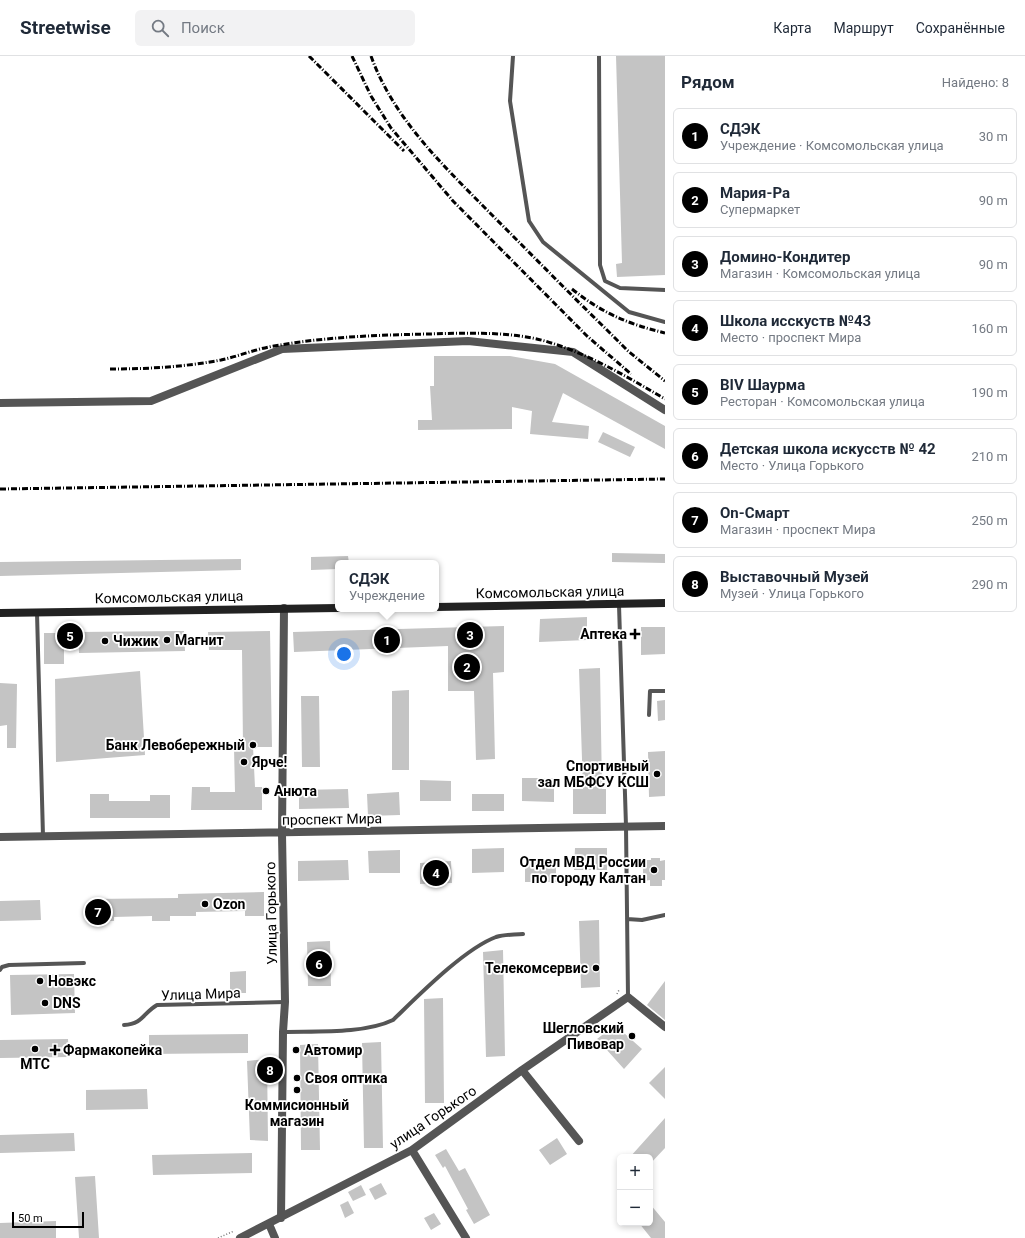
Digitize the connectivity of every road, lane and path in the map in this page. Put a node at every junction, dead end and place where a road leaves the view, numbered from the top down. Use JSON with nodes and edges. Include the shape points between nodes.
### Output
{"nodes":[{"id":1,"x":513,"y":56,"type":"edge"},
{"id":2,"x":599,"y":56,"type":"edge"},
{"id":3,"x":665,"y":290,"type":"edge"},
{"id":4,"x":665,"y":322,"type":"edge"},
{"id":5,"x":0,"y":403,"type":"edge"},
{"id":6,"x":665,"y":410,"type":"edge"},
{"id":7,"x":665,"y":603,"type":"edge"},
{"id":8,"x":619,"y":605,"type":"junction"},
{"id":9,"x":439,"y":607,"type":"edge"},
{"id":10,"x":284,"y":608,"type":"junction"},
{"id":11,"x":335,"y":608,"type":"edge"},
{"id":12,"x":0,"y":613,"type":"edge"},
{"id":13,"x":37,"y":613,"type":"junction"},
{"id":14,"x":665,"y":691,"type":"edge"},
{"id":15,"x":649,"y":715,"type":"dead end"},
{"id":16,"x":626,"y":826,"type":"junction"},
{"id":17,"x":665,"y":826,"type":"edge"},
{"id":18,"x":282,"y":834,"type":"junction"},
{"id":19,"x":0,"y":837,"type":"edge"},
{"id":20,"x":43,"y":837,"type":"junction"},
{"id":21,"x":665,"y":915,"type":"edge"},
{"id":22,"x":627,"y":919,"type":"junction"},
{"id":23,"x":523,"y":934,"type":"dead end"},
{"id":24,"x":84,"y":964,"type":"dead end"},
{"id":25,"x":0,"y":970,"type":"edge"},
{"id":26,"x":619,"y":990,"type":"dead end"},
{"id":27,"x":615,"y":996,"type":"dead end"},
{"id":28,"x":628,"y":997,"type":"junction"},
{"id":29,"x":285,"y":1002,"type":"junction"},
{"id":30,"x":124,"y":1025,"type":"dead end"},
{"id":31,"x":665,"y":1026,"type":"edge"},
{"id":32,"x":282,"y":1032,"type":"junction"},
{"id":33,"x":522,"y":1070,"type":"junction"},
{"id":34,"x":579,"y":1141,"type":"dead end"},
{"id":35,"x":412,"y":1150,"type":"junction"},
{"id":36,"x":281,"y":1218,"type":"junction"},
{"id":37,"x":269,"y":1224,"type":"junction"},
{"id":38,"x":239,"y":1229,"type":"dead end"},
{"id":39,"x":218,"y":1238,"type":"edge"},
{"id":40,"x":240,"y":1238,"type":"edge"},
{"id":41,"x":275,"y":1238,"type":"edge"},
{"id":42,"x":466,"y":1238,"type":"edge"}],
"edges":[{"from":1,"to":4,"type":"lane","via":[[510,101],[529,221],[543,242],[629,312]]},
{"from":2,"to":3,"type":"lane","via":[[600,265],[605,281],[620,288]]},
{"from":5,"to":6,"type":"street","via":[[151,401],[282,349],[468,341],[573,352]]},
{"from":7,"to":8,"type":"street","name":"Комсомольская улица"},
{"from":8,"to":9,"type":"street","name":"Комсомольская улица"},
{"from":8,"to":16,"type":"lane"},
{"from":10,"to":11,"type":"street","name":"Комсомольская улица"},
{"from":10,"to":13,"type":"street","name":"Комсомольская улица"},
{"from":10,"to":18,"type":"street","name":"Улица Горького"},
{"from":12,"to":13,"type":"street","name":"Комсомольская улица"},
{"from":13,"to":20,"type":"lane"},
{"from":14,"to":15,"type":"lane","via":[[650,691]]},
{"from":16,"to":17,"type":"street","name":"проспект Мира"},
{"from":16,"to":18,"type":"street","name":"проспект Мира"},
{"from":16,"to":22,"type":"lane"},
{"from":18,"to":20,"type":"street","name":"проспект Мира"},
{"from":18,"to":29,"type":"street","name":"Улица Горького"},
{"from":19,"to":20,"type":"street","name":"проспект Мира"},
{"from":21,"to":22,"type":"lane","via":[[642,920]]},
{"from":22,"to":28,"type":"lane"},
{"from":23,"to":32,"type":"lane","via":[[504,935],[487,942],[452,966],[393,1020],[382,1025],[364,1029]]},
{"from":24,"to":25,"type":"lane","via":[[9,965]]},
{"from":26,"to":27,"type":"path"},
{"from":28,"to":31,"type":"street"},
{"from":28,"to":33,"type":"street","name":"улица Горького"},
{"from":29,"to":30,"type":"lane","name":"Улица Мира","via":[[163,1004],[150,1009],[137,1023]]},
{"from":29,"to":32,"type":"street","name":"Улица Горького"},
{"from":32,"to":36,"type":"street","name":"Улица Горького"},
{"from":33,"to":34,"type":"street"},
{"from":33,"to":35,"type":"street","name":"улица Горького"},
{"from":35,"to":36,"type":"street","name":"улица Горького"},
{"from":35,"to":42,"type":"street"},
{"from":36,"to":37,"type":"street","name":"улица Горького"},
{"from":37,"to":40,"type":"street","name":"улица Горького"},
{"from":37,"to":41,"type":"street"},
{"from":38,"to":39,"type":"path"}]}
